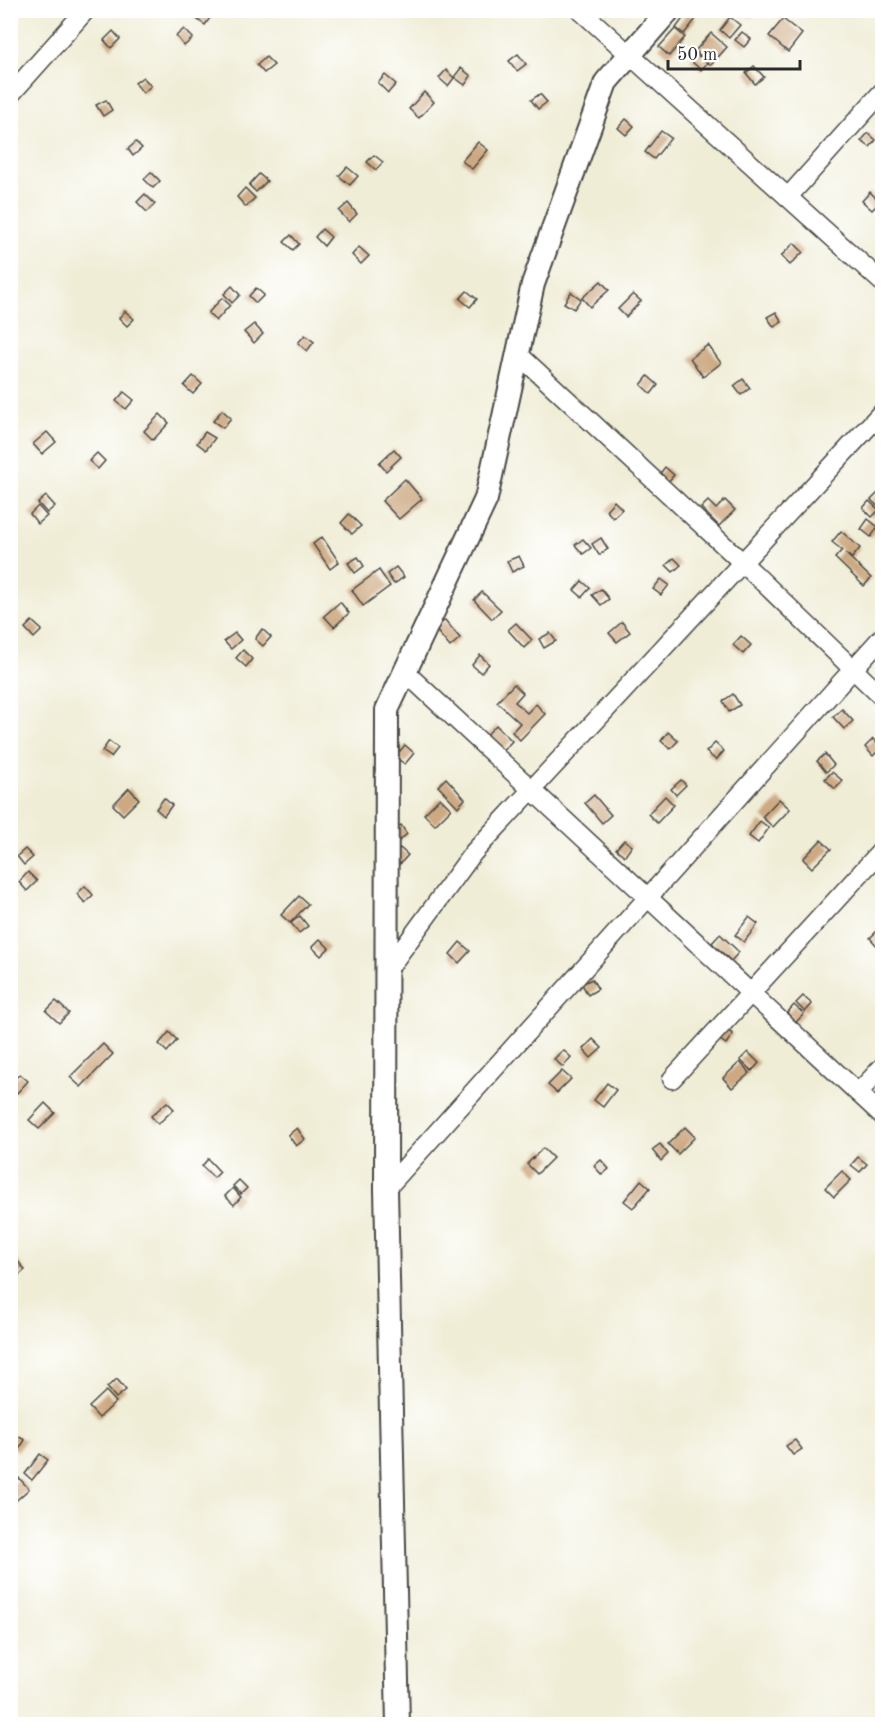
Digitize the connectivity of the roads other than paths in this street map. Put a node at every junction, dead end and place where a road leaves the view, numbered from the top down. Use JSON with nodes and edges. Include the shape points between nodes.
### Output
{"nodes":[{"id":1,"x":86,"y":10,"type":"edge"},
{"id":2,"x":580,"y":10,"type":"edge"},
{"id":3,"x":669,"y":10,"type":"edge"},
{"id":4,"x":630,"y":55,"type":"junction"},
{"id":5,"x":882,"y":92,"type":"edge"},
{"id":6,"x":10,"y":95,"type":"edge"},
{"id":7,"x":788,"y":197,"type":"junction"},
{"id":8,"x":882,"y":282,"type":"edge"},
{"id":9,"x":518,"y":353,"type":"junction"},
{"id":10,"x":882,"y":412,"type":"edge"},
{"id":11,"x":743,"y":563,"type":"junction"},
{"id":12,"x":882,"y":637,"type":"edge"},
{"id":13,"x":854,"y":669,"type":"junction"},
{"id":14,"x":405,"y":672,"type":"junction"},
{"id":15,"x":882,"y":696,"type":"edge"},
{"id":16,"x":532,"y":790,"type":"junction"},
{"id":17,"x":882,"y":850,"type":"edge"},
{"id":18,"x":648,"y":897,"type":"junction"},
{"id":19,"x":386,"y":972,"type":"junction"},
{"id":20,"x":751,"y":993,"type":"junction"},
{"id":21,"x":882,"y":1067,"type":"edge"},
{"id":22,"x":672,"y":1079,"type":"dead end"},
{"id":23,"x":858,"y":1093,"type":"junction"},
{"id":24,"x":882,"y":1115,"type":"edge"},
{"id":25,"x":386,"y":1189,"type":"junction"},
{"id":26,"x":398,"y":1725,"type":"edge"}],
"edges":[{"from":1,"to":6,"type":"street"},
{"from":2,"to":4,"type":"street"},
{"from":3,"to":4,"type":"street"},
{"from":4,"to":7,"type":"street"},
{"from":4,"to":9,"type":"street","via":[[606,82],[533,284]]},
{"from":5,"to":7,"type":"street"},
{"from":7,"to":8,"type":"street"},
{"from":9,"to":11,"type":"street"},
{"from":9,"to":14,"type":"street","via":[[486,499]]},
{"from":10,"to":11,"type":"street"},
{"from":11,"to":13,"type":"street"},
{"from":11,"to":16,"type":"street"},
{"from":12,"to":13,"type":"street"},
{"from":13,"to":15,"type":"street"},
{"from":13,"to":18,"type":"street"},
{"from":14,"to":16,"type":"street"},
{"from":14,"to":19,"type":"street","via":[[387,710]]},
{"from":16,"to":18,"type":"street"},
{"from":16,"to":19,"type":"street","via":[[473,853]]},
{"from":17,"to":20,"type":"street"},
{"from":18,"to":20,"type":"street"},
{"from":18,"to":25,"type":"street"},
{"from":19,"to":25,"type":"street"},
{"from":20,"to":22,"type":"street"},
{"from":20,"to":23,"type":"street"},
{"from":21,"to":23,"type":"street"},
{"from":23,"to":24,"type":"street"},
{"from":25,"to":26,"type":"street"}]}
